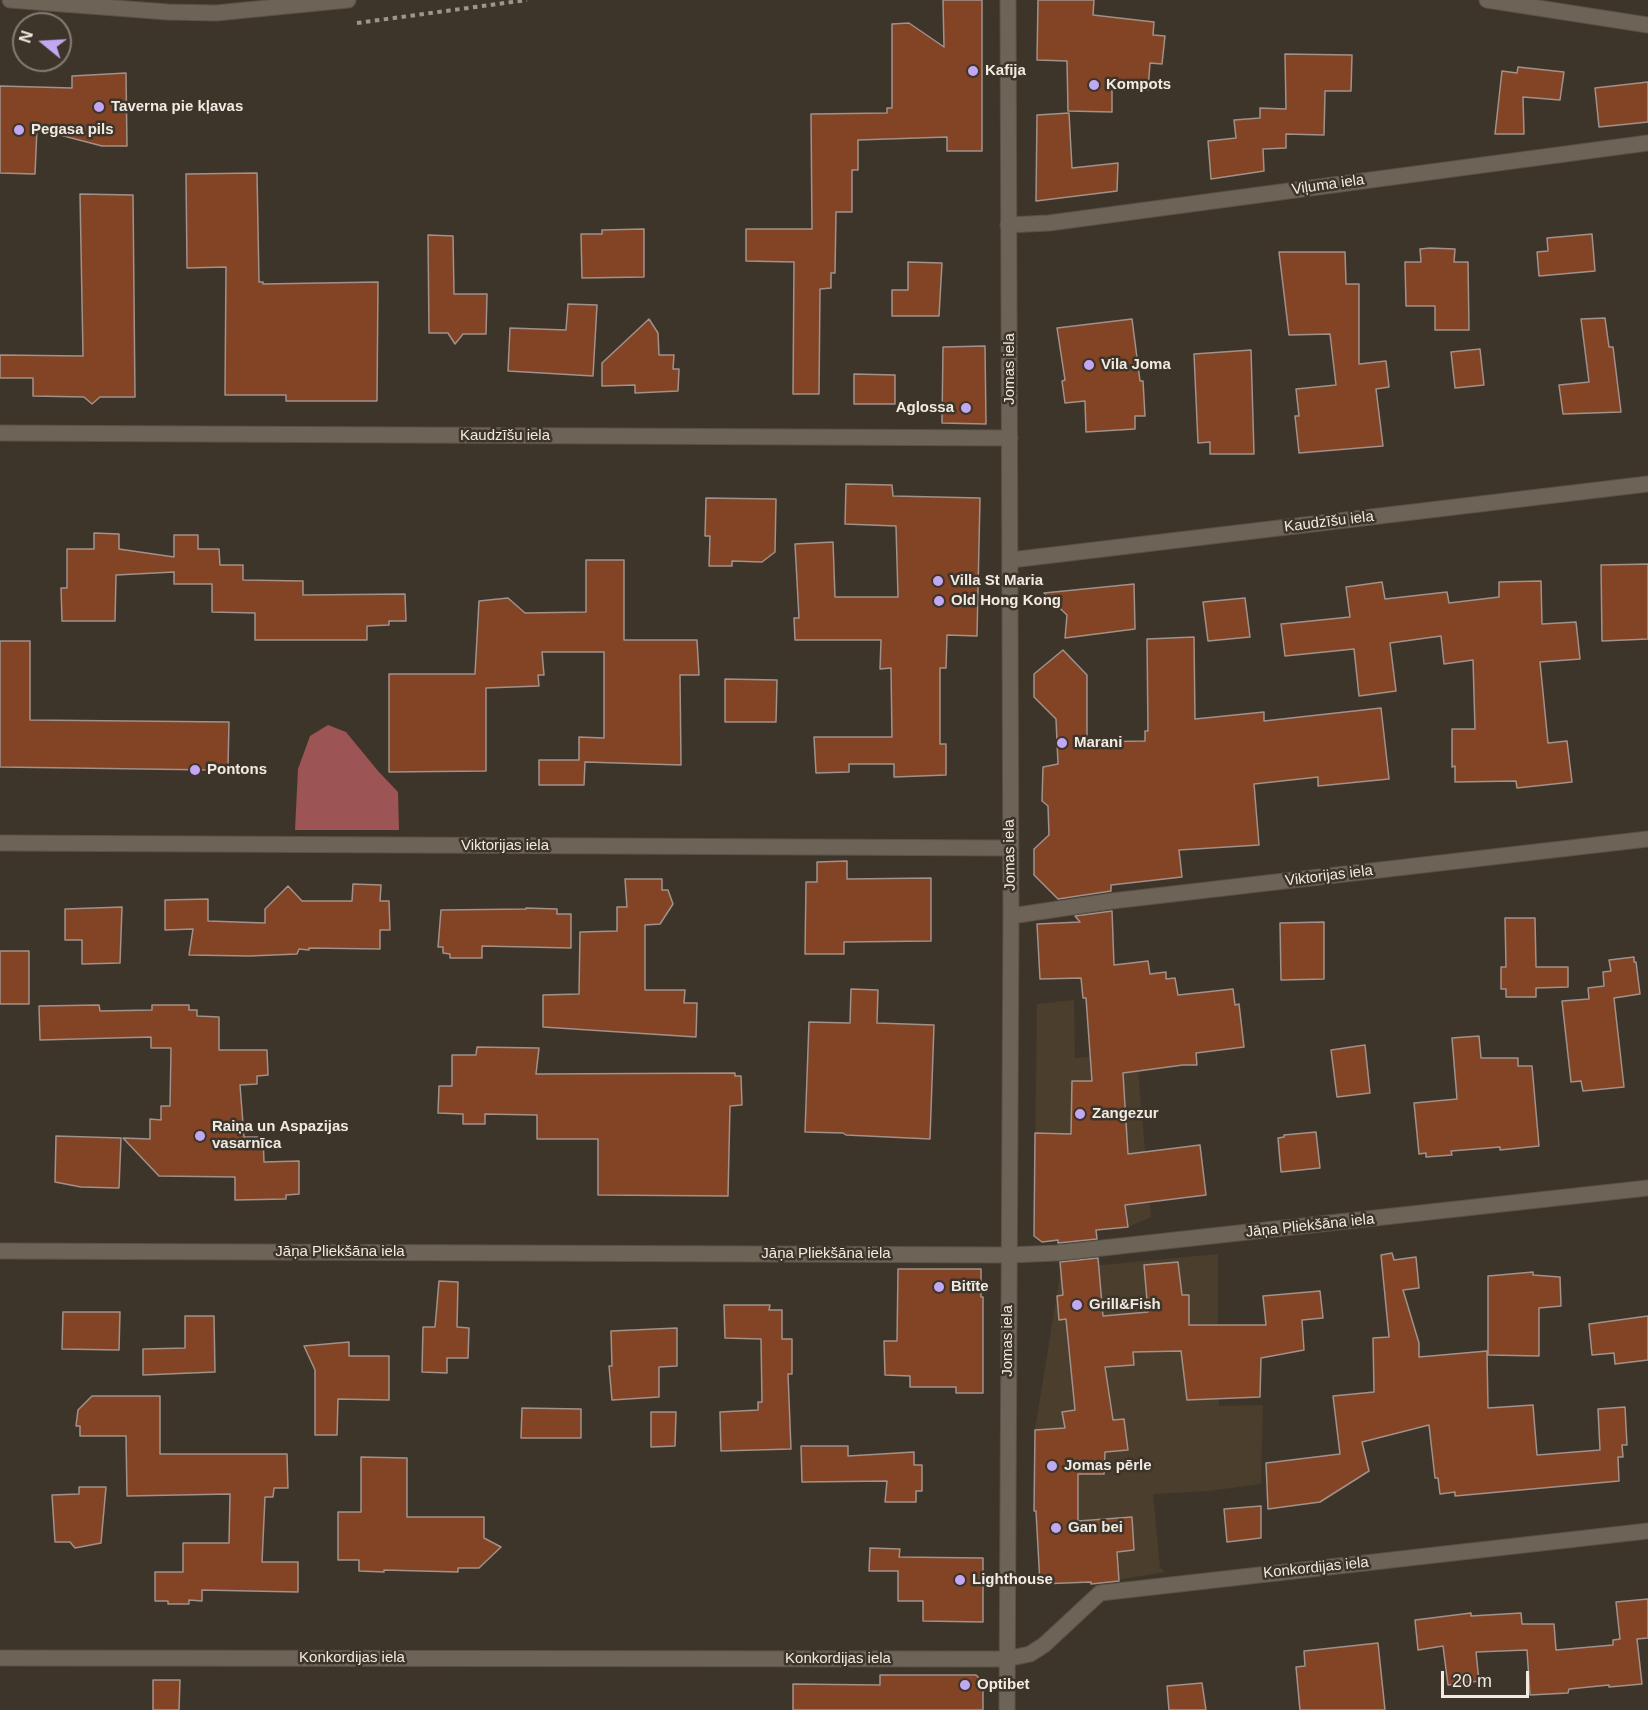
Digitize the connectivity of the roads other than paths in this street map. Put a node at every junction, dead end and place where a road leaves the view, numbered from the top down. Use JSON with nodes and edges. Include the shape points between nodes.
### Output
{"nodes":[{"id":1,"x":10,"y":0,"type":"edge"},
{"id":2,"x":348,"y":0,"type":"edge"},
{"id":3,"x":1008,"y":0,"type":"edge"},
{"id":4,"x":1488,"y":0,"type":"edge"},
{"id":5,"x":215,"y":7,"type":"edge"},
{"id":6,"x":1648,"y":25,"type":"edge"},
{"id":7,"x":1648,"y":143,"type":"edge"},
{"id":8,"x":1008,"y":225,"type":"junction"},
{"id":9,"x":0,"y":434,"type":"edge"},
{"id":10,"x":1010,"y":438,"type":"junction"},
{"id":11,"x":1648,"y":484,"type":"edge"},
{"id":12,"x":1011,"y":560,"type":"junction"},
{"id":13,"x":1648,"y":839,"type":"edge"},
{"id":14,"x":0,"y":843,"type":"edge"},
{"id":15,"x":1010,"y":848,"type":"junction"},
{"id":16,"x":1011,"y":916,"type":"junction"},
{"id":17,"x":1648,"y":1188,"type":"edge"},
{"id":18,"x":0,"y":1251,"type":"edge"},
{"id":19,"x":1009,"y":1255,"type":"junction"},
{"id":20,"x":1648,"y":1531,"type":"edge"},
{"id":21,"x":0,"y":1658,"type":"edge"},
{"id":22,"x":1006,"y":1659,"type":"junction"},
{"id":23,"x":1007,"y":1710,"type":"edge"}],
"edges":[{"from":1,"to":5,"type":"street","via":[[168,12]]},
{"from":2,"to":5,"type":"street"},
{"from":3,"to":8,"type":"street","name":"Jomas iela"},
{"from":4,"to":6,"type":"street"},
{"from":7,"to":8,"type":"street","name":"Viļuma iela","via":[[1049,223]]},
{"from":8,"to":10,"type":"street","name":"Jomas iela"},
{"from":9,"to":10,"type":"street","name":"Kaudzīšu iela"},
{"from":10,"to":12,"type":"street","name":"Jomas iela"},
{"from":11,"to":12,"type":"street","name":"Kaudzīšu iela"},
{"from":12,"to":15,"type":"street","name":"Jomas iela"},
{"from":13,"to":16,"type":"street","name":"Viktorijas iela"},
{"from":14,"to":15,"type":"street","name":"Viktorijas iela"},
{"from":15,"to":16,"type":"street","name":"Jomas iela"},
{"from":16,"to":19,"type":"street","name":"Jomas iela"},
{"from":17,"to":19,"type":"street","name":"Jāņa Pliekšāna iela","via":[[1068,1252]]},
{"from":18,"to":19,"type":"street","name":"Jāņa Pliekšāna iela"},
{"from":19,"to":22,"type":"street","name":"Jomas iela"},
{"from":20,"to":22,"type":"street","name":"Konkordijas iela","via":[[1100,1593],[1044,1645],[1030,1654]]},
{"from":21,"to":22,"type":"street","name":"Konkordijas iela"},
{"from":22,"to":23,"type":"street","name":"Jomas iela"}]}
